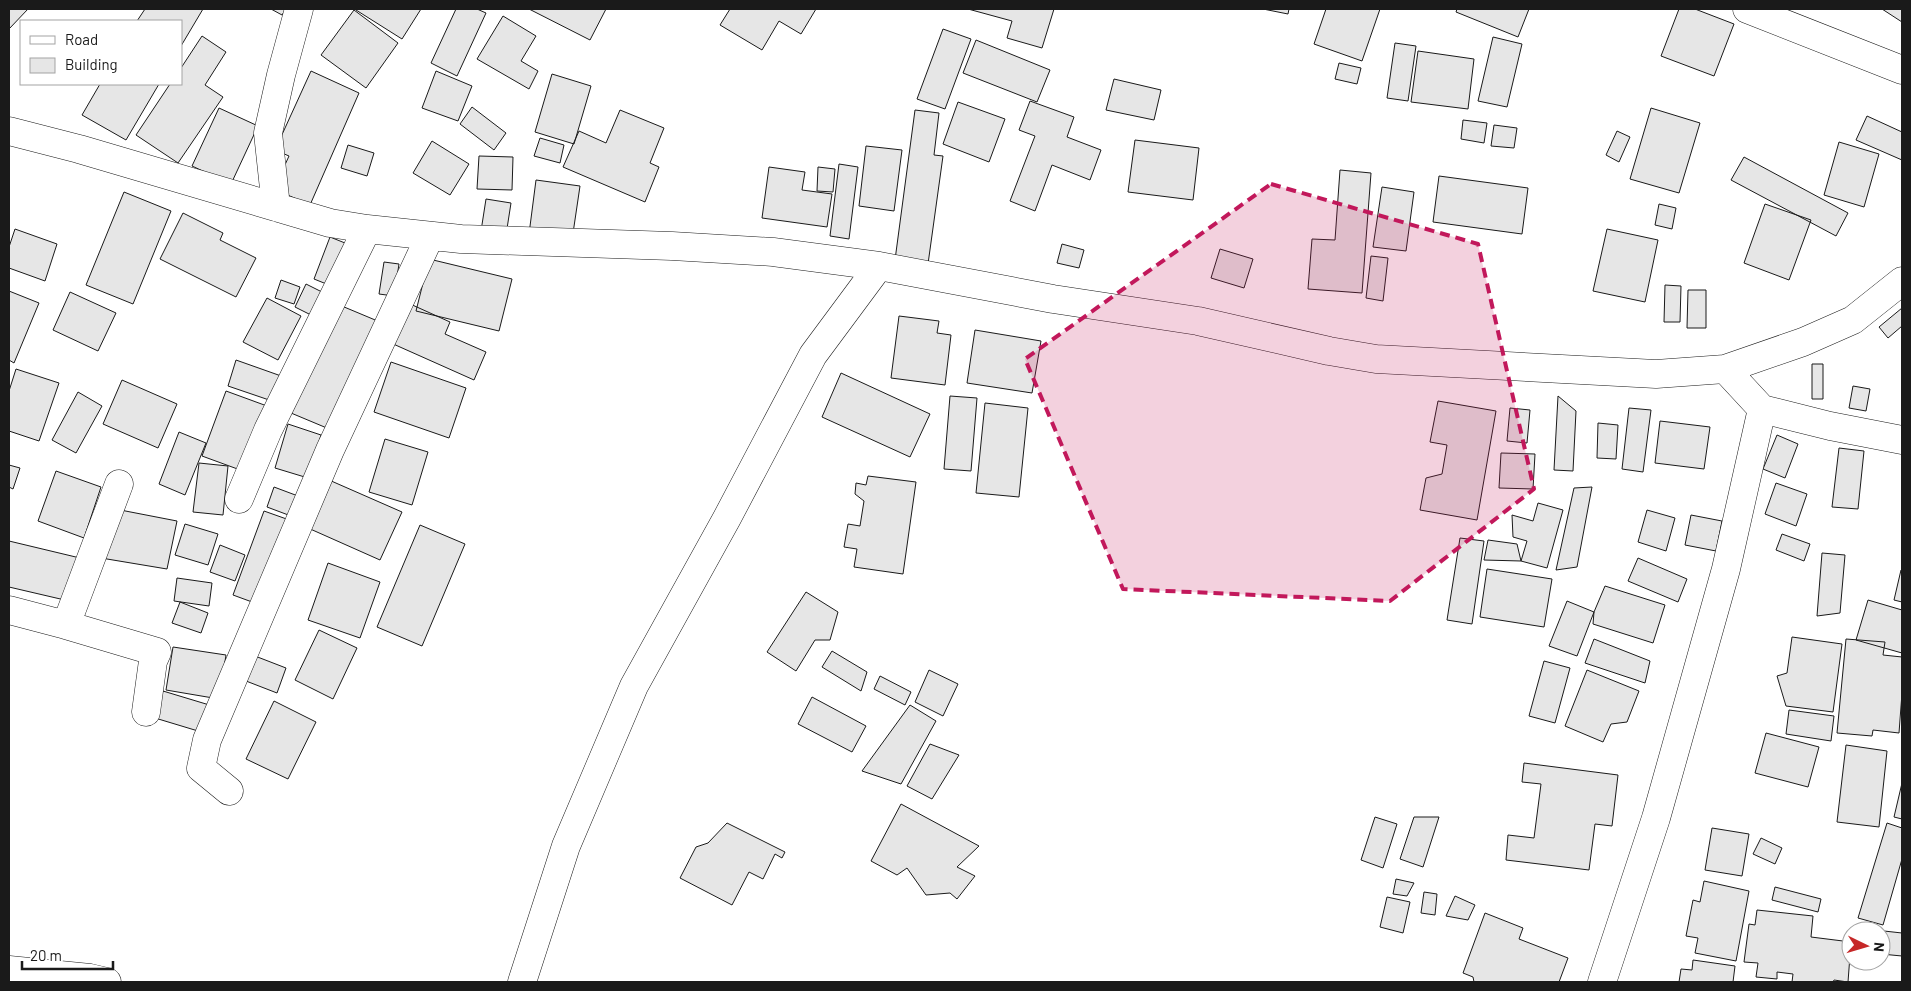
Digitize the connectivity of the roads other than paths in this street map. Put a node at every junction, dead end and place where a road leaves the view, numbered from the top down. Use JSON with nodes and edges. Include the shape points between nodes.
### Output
{"nodes":[{"id":1,"x":299,"y":9,"type":"edge"},
{"id":2,"x":1747,"y":9,"type":"edge"},
{"id":3,"x":1902,"y":70,"type":"edge"},
{"id":4,"x":9,"y":131,"type":"edge"},
{"id":5,"x":276,"y":207,"type":"junction"},
{"id":6,"x":367,"y":229,"type":"junction"},
{"id":7,"x":430,"y":236,"type":"junction"},
{"id":8,"x":879,"y":266,"type":"junction"},
{"id":9,"x":1902,"y":281,"type":"edge"},
{"id":10,"x":1725,"y":369,"type":"junction"},
{"id":11,"x":1762,"y":409,"type":"junction"},
{"id":12,"x":1902,"y":440,"type":"edge"},
{"id":13,"x":119,"y":484,"type":"dead end"},
{"id":14,"x":239,"y":499,"type":"dead end"},
{"id":15,"x":9,"y":610,"type":"edge"},
{"id":16,"x":66,"y":624,"type":"junction"},
{"id":17,"x":146,"y":712,"type":"dead end"},
{"id":18,"x":229,"y":791,"type":"dead end"},
{"id":19,"x":9,"y":970,"type":"edge"},
{"id":20,"x":107,"y":982,"type":"edge"},
{"id":21,"x":522,"y":982,"type":"edge"},
{"id":22,"x":1602,"y":982,"type":"edge"}],
"edges":[{"from":1,"to":5,"type":"street","via":[[268,133]]},
{"from":2,"to":3,"type":"street"},
{"from":4,"to":5,"type":"street"},
{"from":5,"to":6,"type":"street","via":[[330,223]]},
{"from":6,"to":7,"type":"street"},
{"from":6,"to":14,"type":"street","via":[[268,430]]},
{"from":7,"to":8,"type":"street","via":[[764,251]]},
{"from":7,"to":18,"type":"street","via":[[330,450],[207,740],[201,768]]},
{"from":8,"to":10,"type":"street","via":[[1053,299],[1198,321],[1376,359],[1656,374]]},
{"from":8,"to":21,"type":"street","via":[[813,355],[634,686],[566,846]]},
{"from":9,"to":10,"type":"street","via":[[1853,320],[1803,342]]},
{"from":10,"to":11,"type":"street"},
{"from":11,"to":12,"type":"street"},
{"from":11,"to":22,"type":"street","via":[[1726,569],[1656,818]]},
{"from":13,"to":16,"type":"street"},
{"from":15,"to":16,"type":"street"},
{"from":16,"to":17,"type":"street","via":[[157,652]]},
{"from":19,"to":20,"type":"street"}]}
